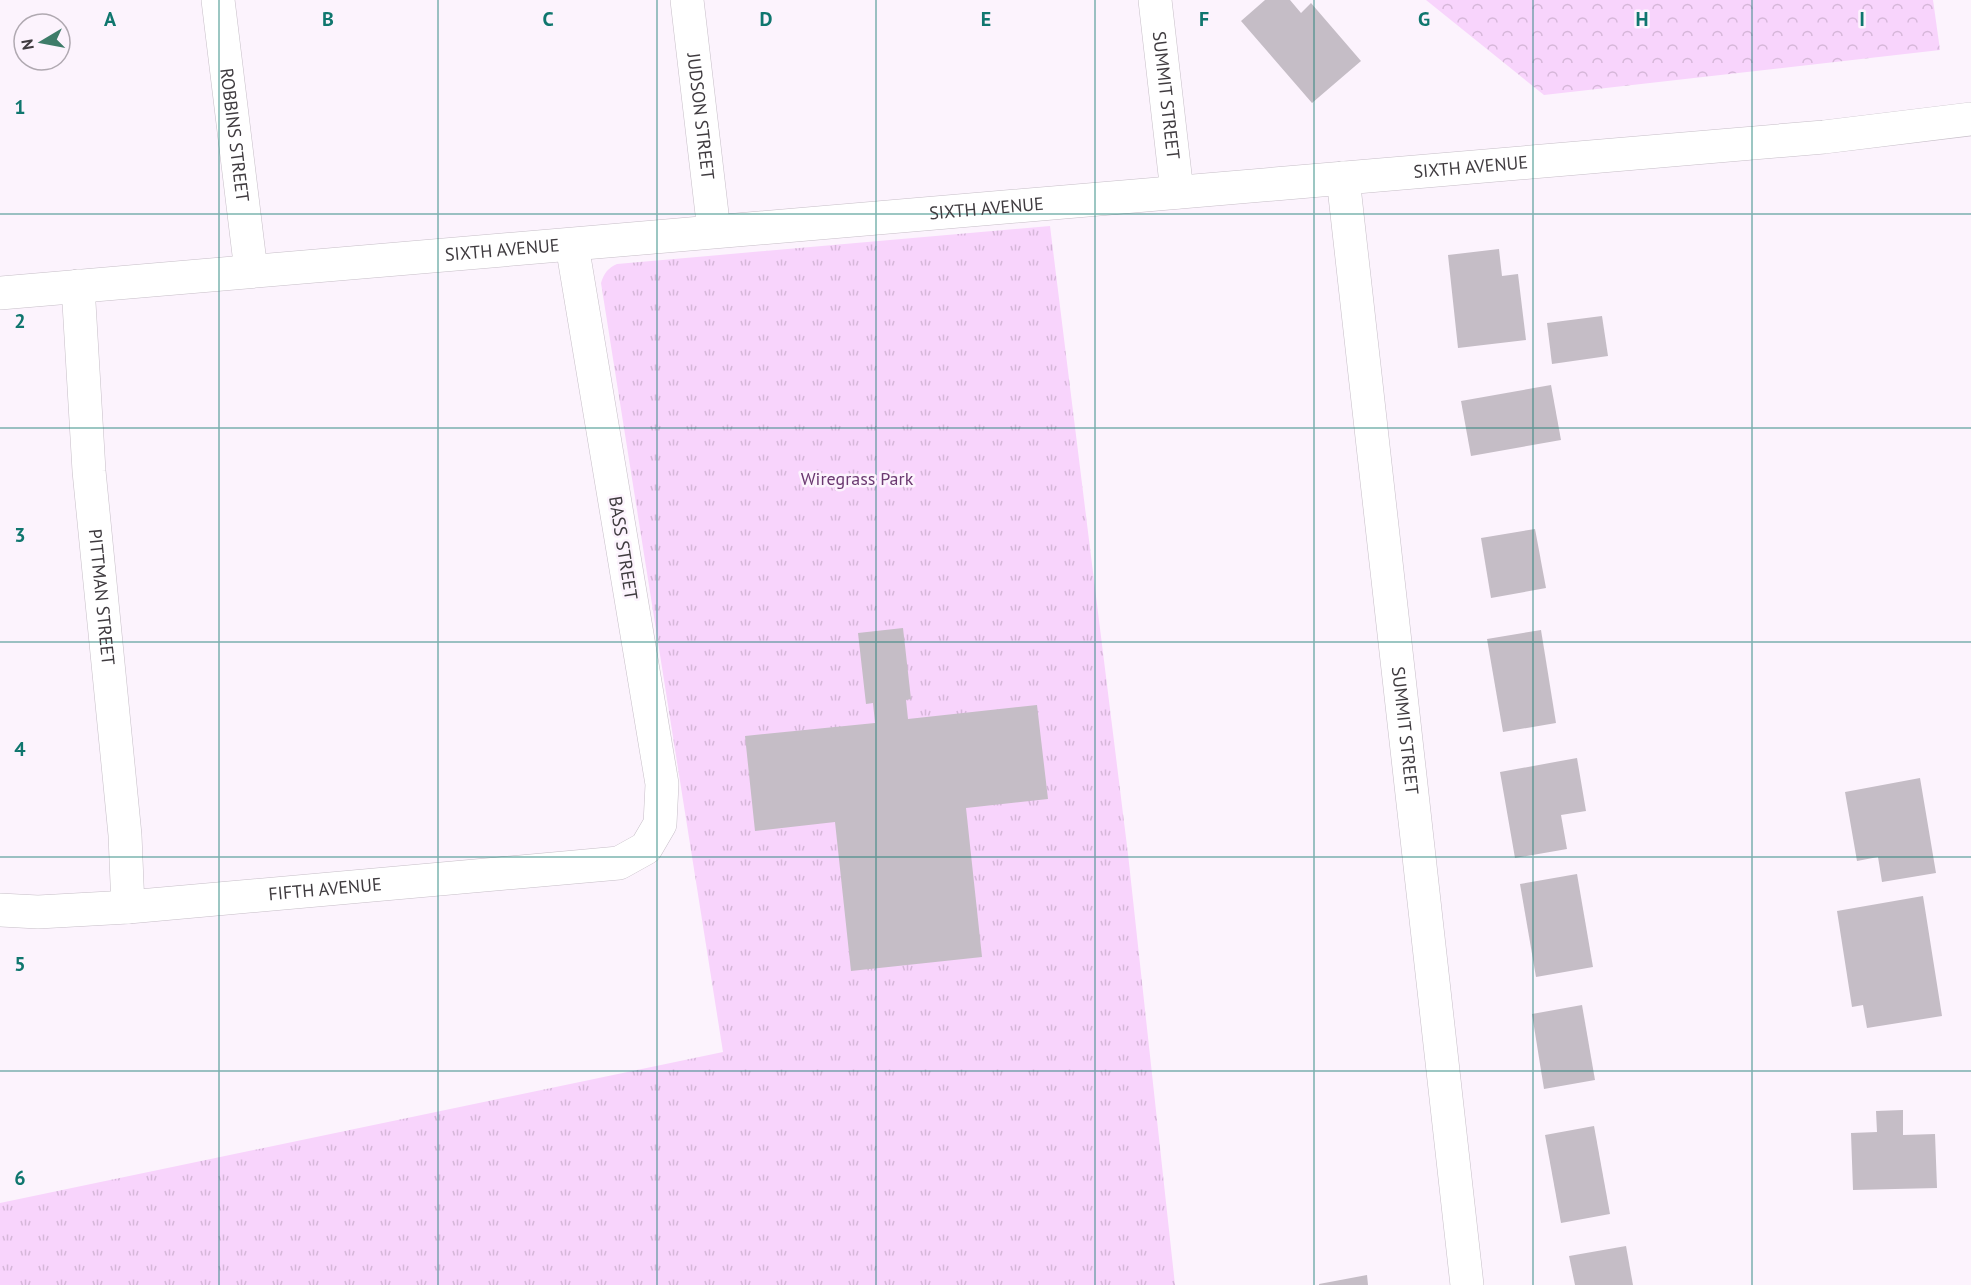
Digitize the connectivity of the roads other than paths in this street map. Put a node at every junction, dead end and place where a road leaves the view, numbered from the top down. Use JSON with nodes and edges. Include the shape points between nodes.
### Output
{"nodes":[{"id":1,"x":218,"y":0,"type":"edge"},
{"id":2,"x":687,"y":0,"type":"edge"},
{"id":3,"x":1155,"y":0,"type":"edge"},
{"id":4,"x":1971,"y":119,"type":"edge"},
{"id":5,"x":1343,"y":178,"type":"junction"},
{"id":6,"x":1178,"y":192,"type":"junction"},
{"id":7,"x":714,"y":231,"type":"junction"},
{"id":8,"x":572,"y":245,"type":"junction"},
{"id":9,"x":251,"y":272,"type":"junction"},
{"id":10,"x":78,"y":286,"type":"junction"},
{"id":11,"x":0,"y":293,"type":"edge"},
{"id":12,"x":646,"y":848,"type":"joint"},
{"id":13,"x":128,"y":907,"type":"junction"},
{"id":14,"x":0,"y":910,"type":"edge"},
{"id":15,"x":1467,"y":1285,"type":"edge"}],
"edges":[{"from":1,"to":9,"type":"street","name":"ROBBINS STREET"},
{"from":2,"to":7,"type":"street","name":"JUDSON STREET"},
{"from":3,"to":6,"type":"street","name":"SUMMIT STREET"},
{"from":4,"to":5,"type":"street","name":"SIXTH AVENUE","via":[[1824,136]]},
{"from":5,"to":6,"type":"street","name":"SIXTH AVENUE"},
{"from":5,"to":15,"type":"street","name":"SUMMIT STREET"},
{"from":6,"to":7,"type":"street","name":"SIXTH AVENUE"},
{"from":7,"to":8,"type":"street","name":"SIXTH AVENUE"},
{"from":8,"to":9,"type":"street","name":"SIXTH AVENUE"},
{"from":8,"to":12,"type":"street","name":"BASS STREET","via":[[662,784],[660,824]]},
{"from":9,"to":10,"type":"street","name":"SIXTH AVENUE"},
{"from":10,"to":11,"type":"street","name":"SIXTH AVENUE"},
{"from":10,"to":13,"type":"street","name":"PITTMAN STREET","via":[[89,471]]},
{"from":12,"to":13,"type":"street","name":"FIFTH AVENUE","via":[[619,863]]},
{"from":13,"to":14,"type":"street","name":"FIFTH AVENUE"}]}
